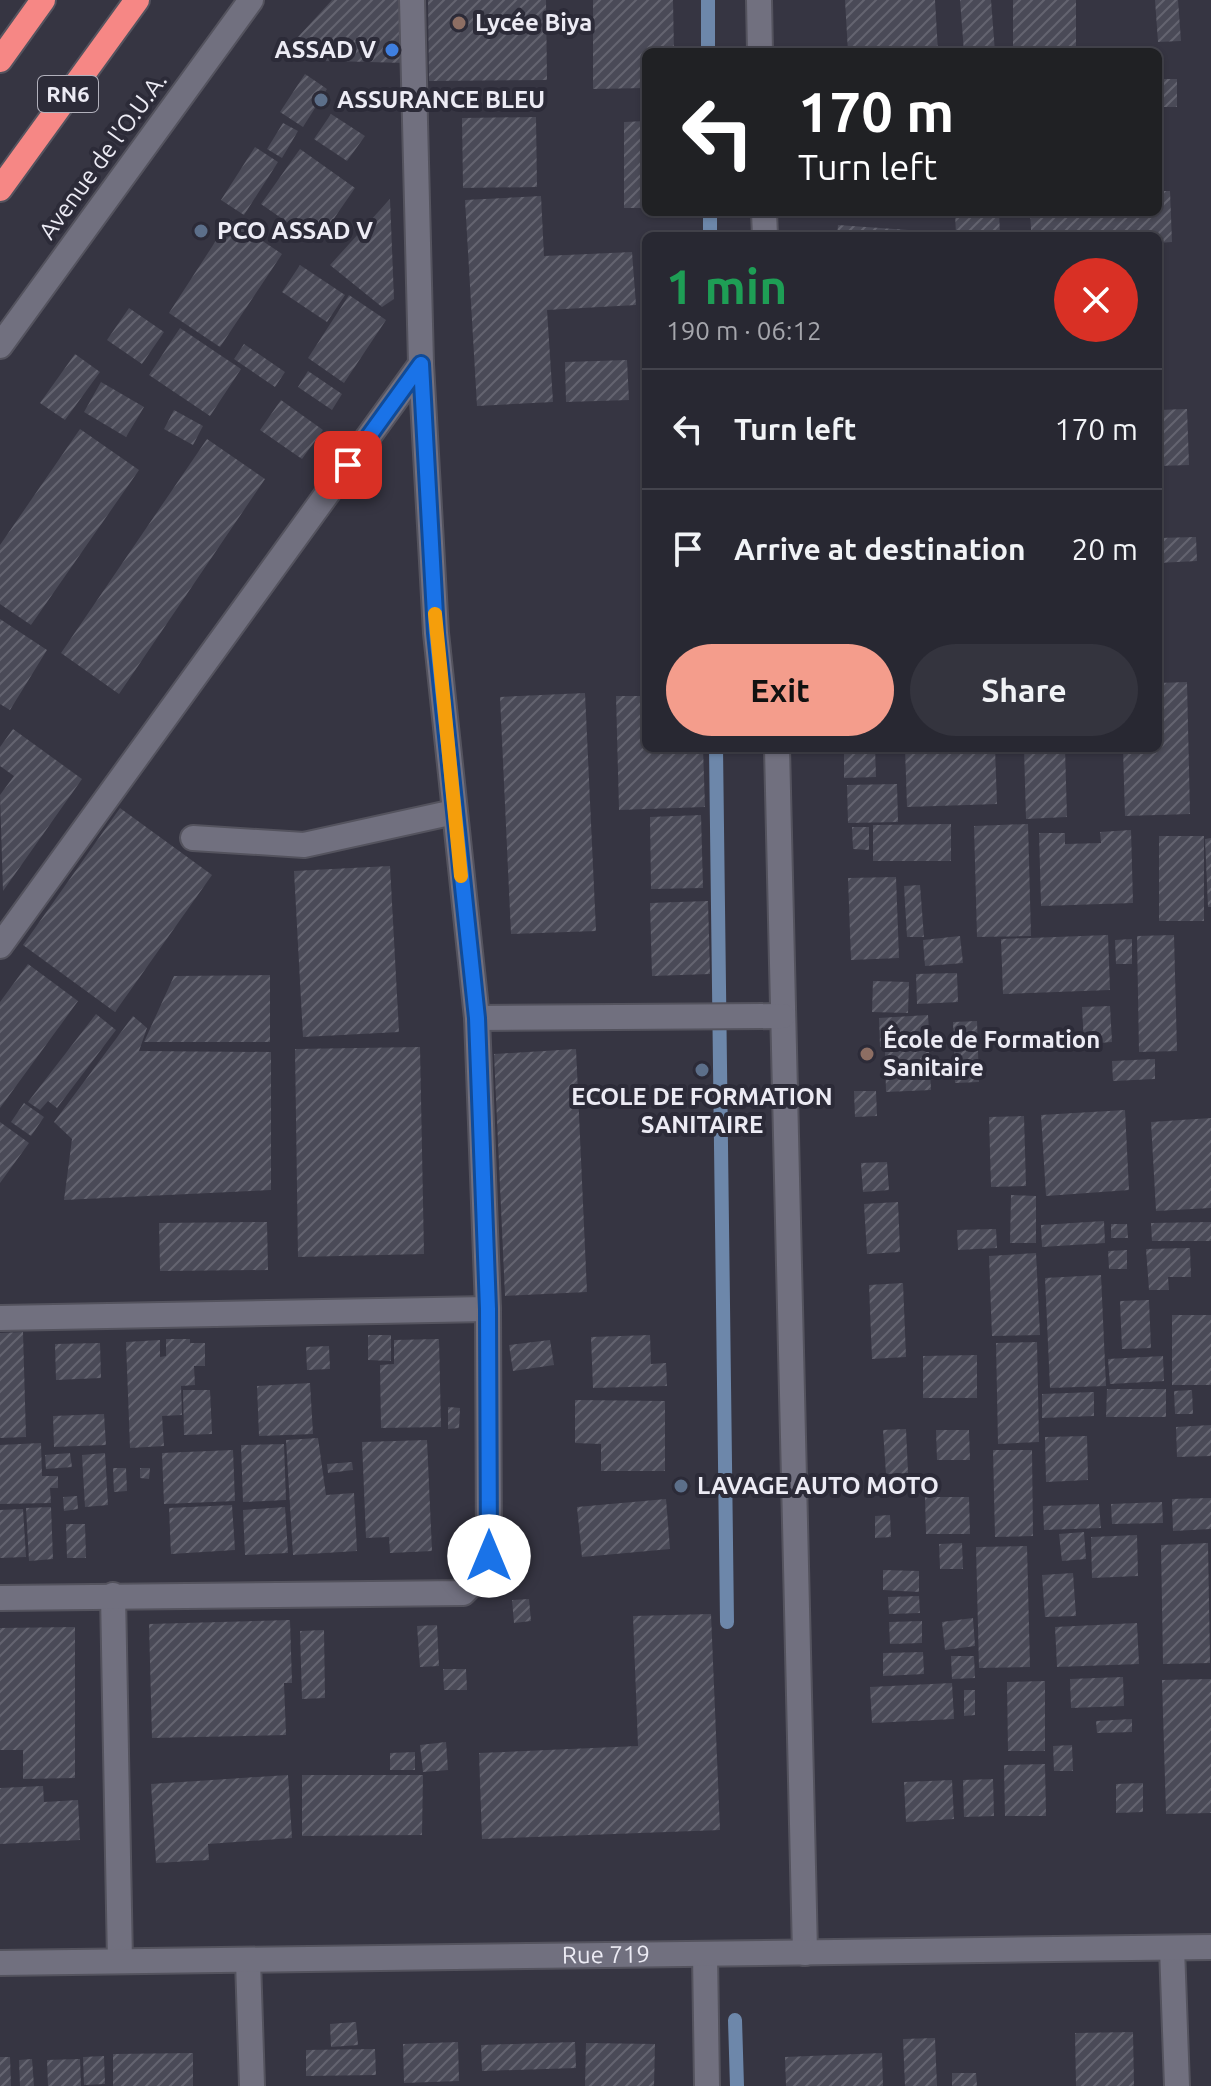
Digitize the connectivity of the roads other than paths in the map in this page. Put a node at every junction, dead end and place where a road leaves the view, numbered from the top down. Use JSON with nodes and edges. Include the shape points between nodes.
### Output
{"nodes":[{"id":1,"x":43,"y":0,"type":"edge"},
{"id":2,"x":137,"y":0,"type":"edge"},
{"id":3,"x":251,"y":0,"type":"edge"},
{"id":4,"x":412,"y":0,"type":"edge"},
{"id":5,"x":759,"y":0,"type":"edge"},
{"id":6,"x":760,"y":48,"type":"edge"},
{"id":7,"x":0,"y":60,"type":"edge"},
{"id":8,"x":0,"y":189,"type":"edge"},
{"id":9,"x":0,"y":346,"type":"edge"},
{"id":10,"x":421,"y":364,"type":"junction"},
{"id":11,"x":777,"y":752,"type":"edge"},
{"id":12,"x":454,"y":812,"type":"junction"},
{"id":13,"x":193,"y":838,"type":"dead end"},
{"id":14,"x":0,"y":946,"type":"edge"},
{"id":15,"x":783,"y":1016,"type":"junction"},
{"id":16,"x":477,"y":1018,"type":"junction"},
{"id":17,"x":488,"y":1309,"type":"junction"},
{"id":18,"x":0,"y":1318,"type":"edge"},
{"id":19,"x":113,"y":1595,"type":"junction"},
{"id":20,"x":0,"y":1598,"type":"edge"},
{"id":21,"x":1211,"y":1947,"type":"edge"},
{"id":22,"x":1172,"y":1948,"type":"junction"},
{"id":23,"x":805,"y":1953,"type":"junction"},
{"id":24,"x":705,"y":1954,"type":"junction"},
{"id":25,"x":248,"y":1960,"type":"junction"},
{"id":26,"x":120,"y":1961,"type":"junction"},
{"id":27,"x":0,"y":1963,"type":"edge"},
{"id":28,"x":252,"y":2086,"type":"edge"},
{"id":29,"x":707,"y":2086,"type":"edge"},
{"id":30,"x":1177,"y":2086,"type":"edge"}],
"edges":[{"from":1,"to":7,"type":"highway"},
{"from":2,"to":8,"type":"highway","number":"RN6"},
{"from":3,"to":9,"type":"street","name":"Avenue de l'O.U.A."},
{"from":4,"to":10,"type":"street"},
{"from":5,"to":6,"type":"street"},
{"from":10,"to":12,"type":"street","via":[[436,633]]},
{"from":10,"to":14,"type":"street"},
{"from":11,"to":15,"type":"street"},
{"from":12,"to":13,"type":"street","via":[[304,845]]},
{"from":12,"to":16,"type":"street"},
{"from":15,"to":16,"type":"street"},
{"from":15,"to":23,"type":"street"},
{"from":16,"to":17,"type":"street"},
{"from":17,"to":18,"type":"street"},
{"from":17,"to":19,"type":"street","via":[[489,1556],[463,1593]]},
{"from":19,"to":20,"type":"street"},
{"from":19,"to":26,"type":"street"},
{"from":21,"to":22,"type":"street","name":"Rue 719"},
{"from":22,"to":23,"type":"street","name":"Rue 719"},
{"from":22,"to":30,"type":"street"},
{"from":23,"to":24,"type":"street","name":"Rue 719"},
{"from":24,"to":25,"type":"street","name":"Rue 719"},
{"from":24,"to":29,"type":"street"},
{"from":25,"to":26,"type":"street","name":"Rue 719"},
{"from":25,"to":28,"type":"street"},
{"from":26,"to":27,"type":"street","name":"Rue 719"}]}
